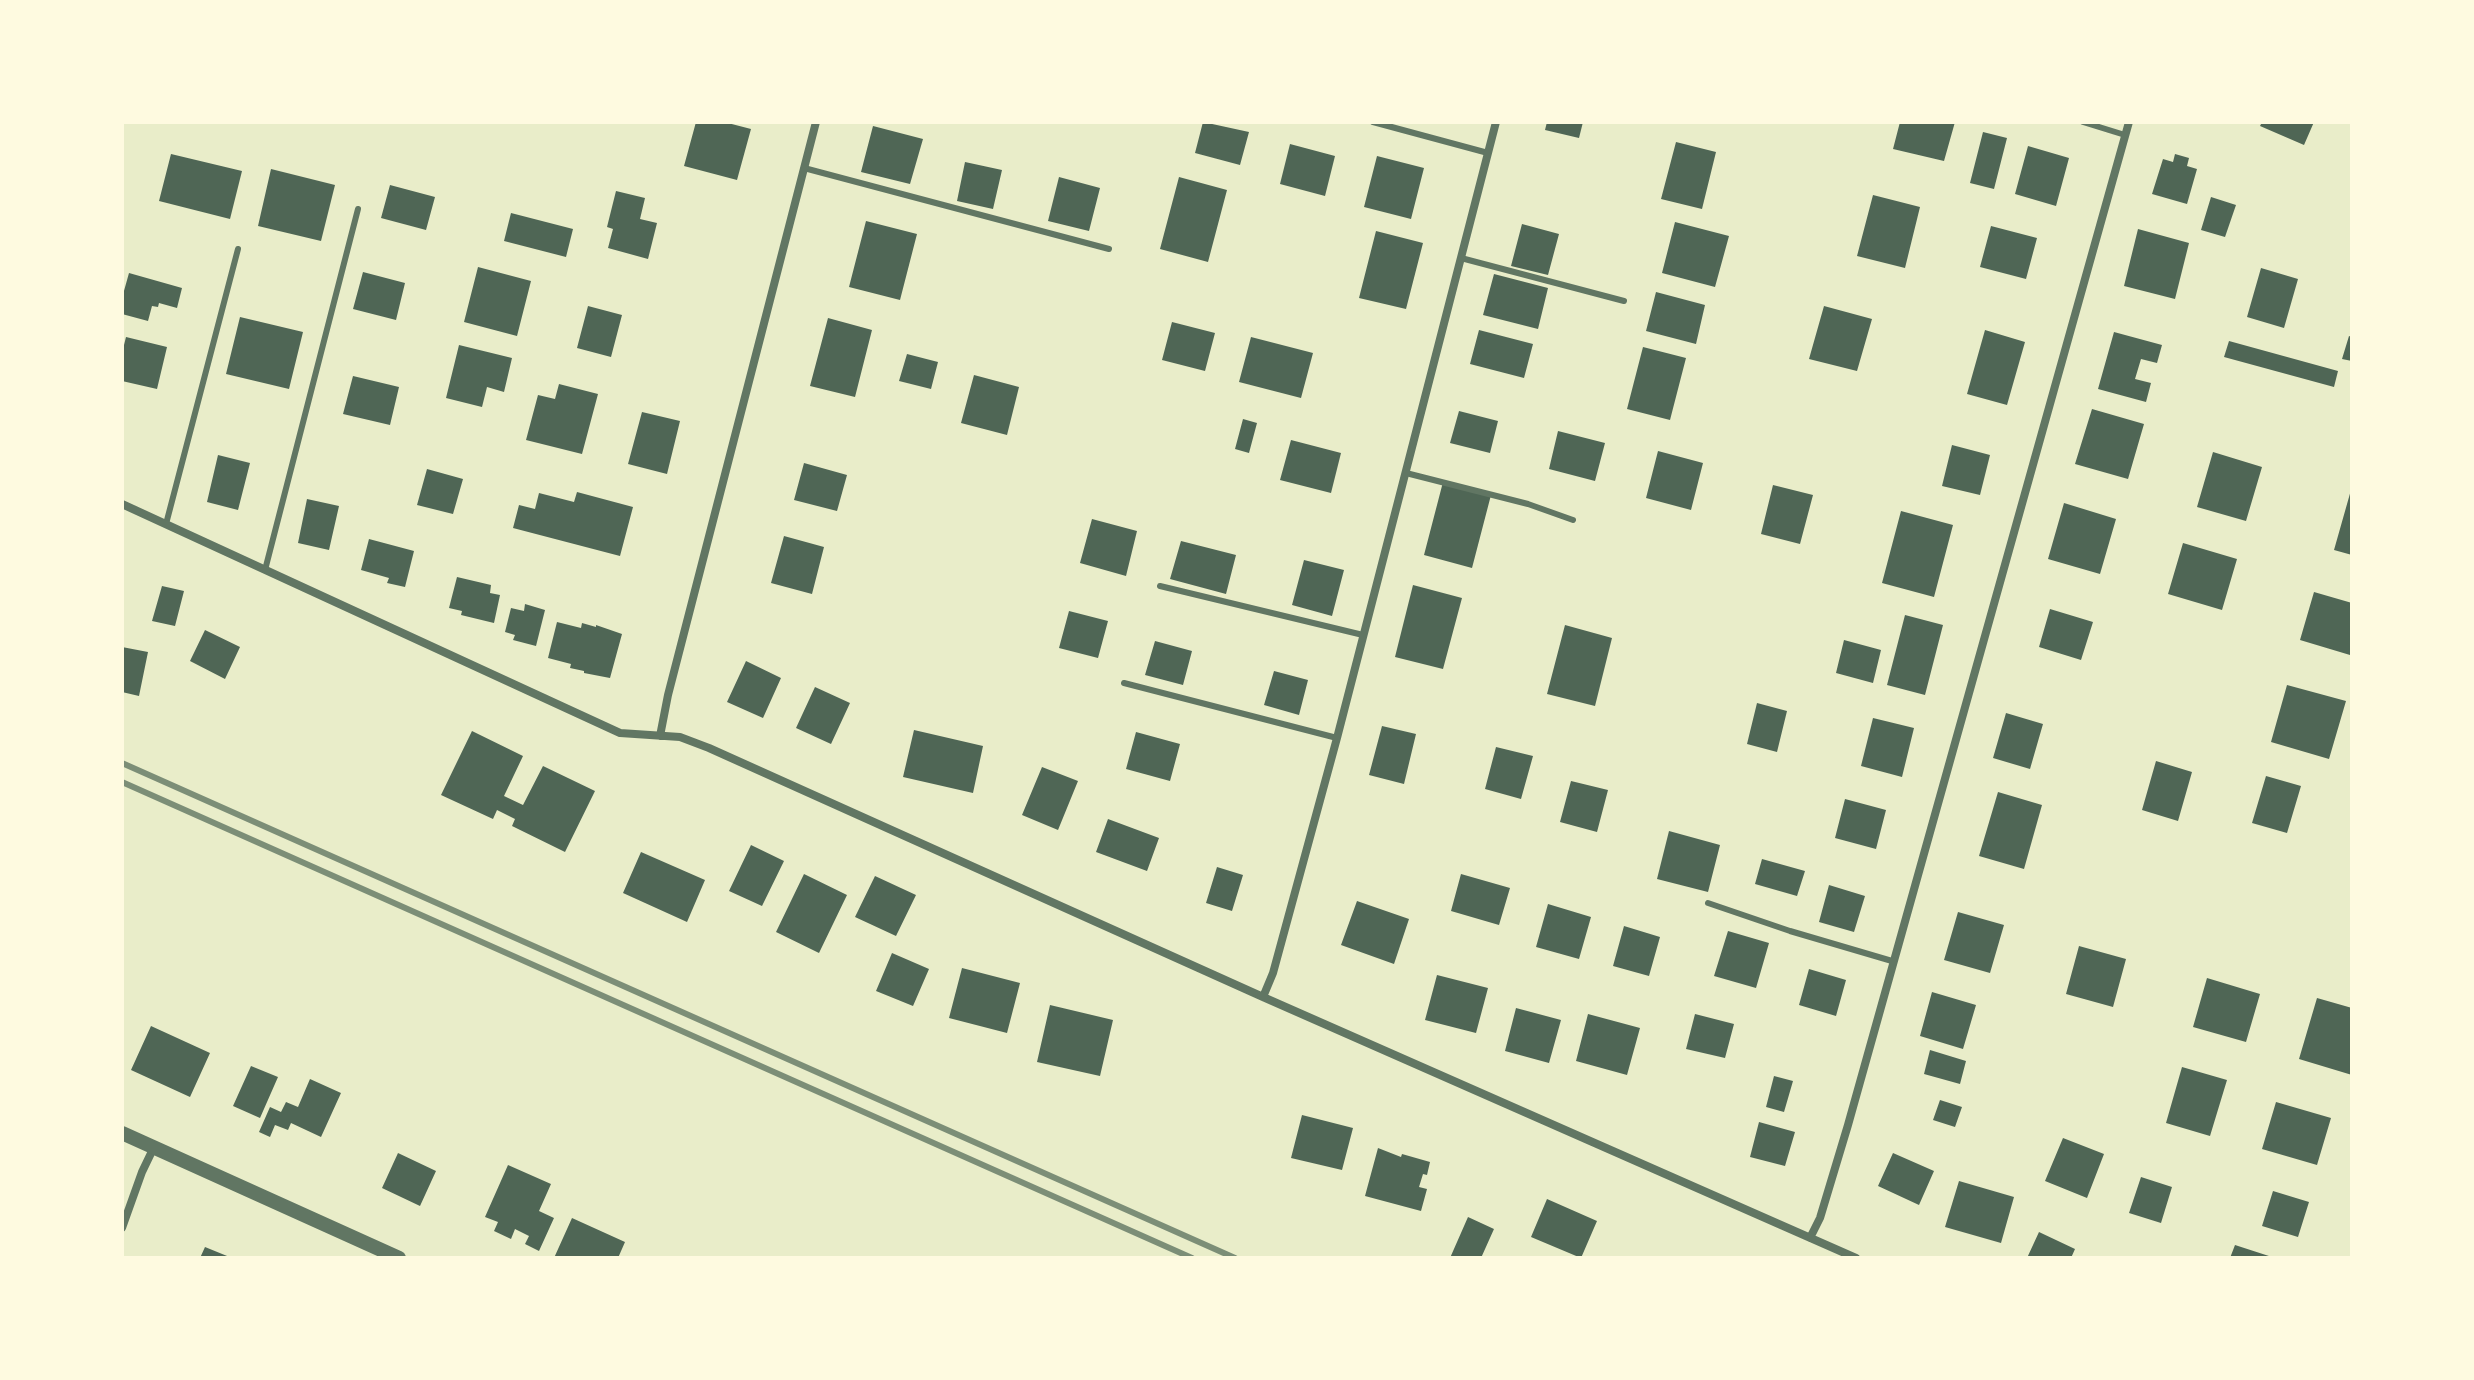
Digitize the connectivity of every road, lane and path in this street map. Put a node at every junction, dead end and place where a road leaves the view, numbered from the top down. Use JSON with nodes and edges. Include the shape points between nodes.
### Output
{"nodes":[{"id":1,"x":816,"y":122,"type":"edge"},
{"id":2,"x":1373,"y":122,"type":"edge"},
{"id":3,"x":1496,"y":122,"type":"edge"},
{"id":4,"x":2083,"y":122,"type":"edge"},
{"id":5,"x":2129,"y":122,"type":"edge"},
{"id":6,"x":2125,"y":135,"type":"junction"},
{"id":7,"x":1488,"y":153,"type":"junction"},
{"id":8,"x":804,"y":168,"type":"junction"},
{"id":9,"x":358,"y":209,"type":"dead end"},
{"id":10,"x":238,"y":249,"type":"dead end"},
{"id":11,"x":1109,"y":249,"type":"dead end"},
{"id":12,"x":1461,"y":258,"type":"junction"},
{"id":13,"x":1624,"y":301,"type":"dead end"},
{"id":14,"x":1406,"y":473,"type":"junction"},
{"id":15,"x":122,"y":504,"type":"edge"},
{"id":16,"x":1573,"y":520,"type":"dead end"},
{"id":17,"x":166,"y":524,"type":"junction"},
{"id":18,"x":265,"y":570,"type":"junction"},
{"id":19,"x":1160,"y":586,"type":"dead end"},
{"id":20,"x":1363,"y":635,"type":"junction"},
{"id":21,"x":1124,"y":683,"type":"dead end"},
{"id":22,"x":660,"y":736,"type":"junction"},
{"id":23,"x":1337,"y":738,"type":"junction"},
{"id":24,"x":1708,"y":903,"type":"dead end"},
{"id":25,"x":1892,"y":961,"type":"junction"},
{"id":26,"x":1263,"y":997,"type":"junction"},
{"id":27,"x":122,"y":1133,"type":"edge"},
{"id":28,"x":154,"y":1147,"type":"junction"},
{"id":29,"x":122,"y":1228,"type":"edge"},
{"id":30,"x":1810,"y":1238,"type":"junction"},
{"id":31,"x":399,"y":1258,"type":"edge"},
{"id":32,"x":1856,"y":1258,"type":"edge"}],
"edges":[{"from":1,"to":8,"type":"street"},
{"from":2,"to":7,"type":"lane"},
{"from":3,"to":7,"type":"street"},
{"from":4,"to":6,"type":"lane"},
{"from":5,"to":6,"type":"street"},
{"from":6,"to":25,"type":"street"},
{"from":7,"to":12,"type":"street"},
{"from":8,"to":11,"type":"lane"},
{"from":8,"to":22,"type":"street"},
{"from":9,"to":18,"type":"lane"},
{"from":10,"to":17,"type":"lane"},
{"from":12,"to":13,"type":"lane"},
{"from":12,"to":14,"type":"street"},
{"from":14,"to":16,"type":"lane"},
{"from":14,"to":20,"type":"street"},
{"from":15,"to":17,"type":"street"},
{"from":17,"to":18,"type":"street"},
{"from":18,"to":22,"type":"street","via":[[620,733]]},
{"from":19,"to":20,"type":"lane"},
{"from":20,"to":23,"type":"street"},
{"from":21,"to":23,"type":"lane"},
{"from":22,"to":26,"type":"street","via":[[709,748]]},
{"from":23,"to":26,"type":"street"},
{"from":24,"to":25,"type":"lane"},
{"from":25,"to":30,"type":"street"},
{"from":26,"to":30,"type":"street"},
{"from":27,"to":28,"type":"street"},
{"from":28,"to":29,"type":"street"},
{"from":28,"to":31,"type":"street"},
{"from":30,"to":32,"type":"street"}]}
